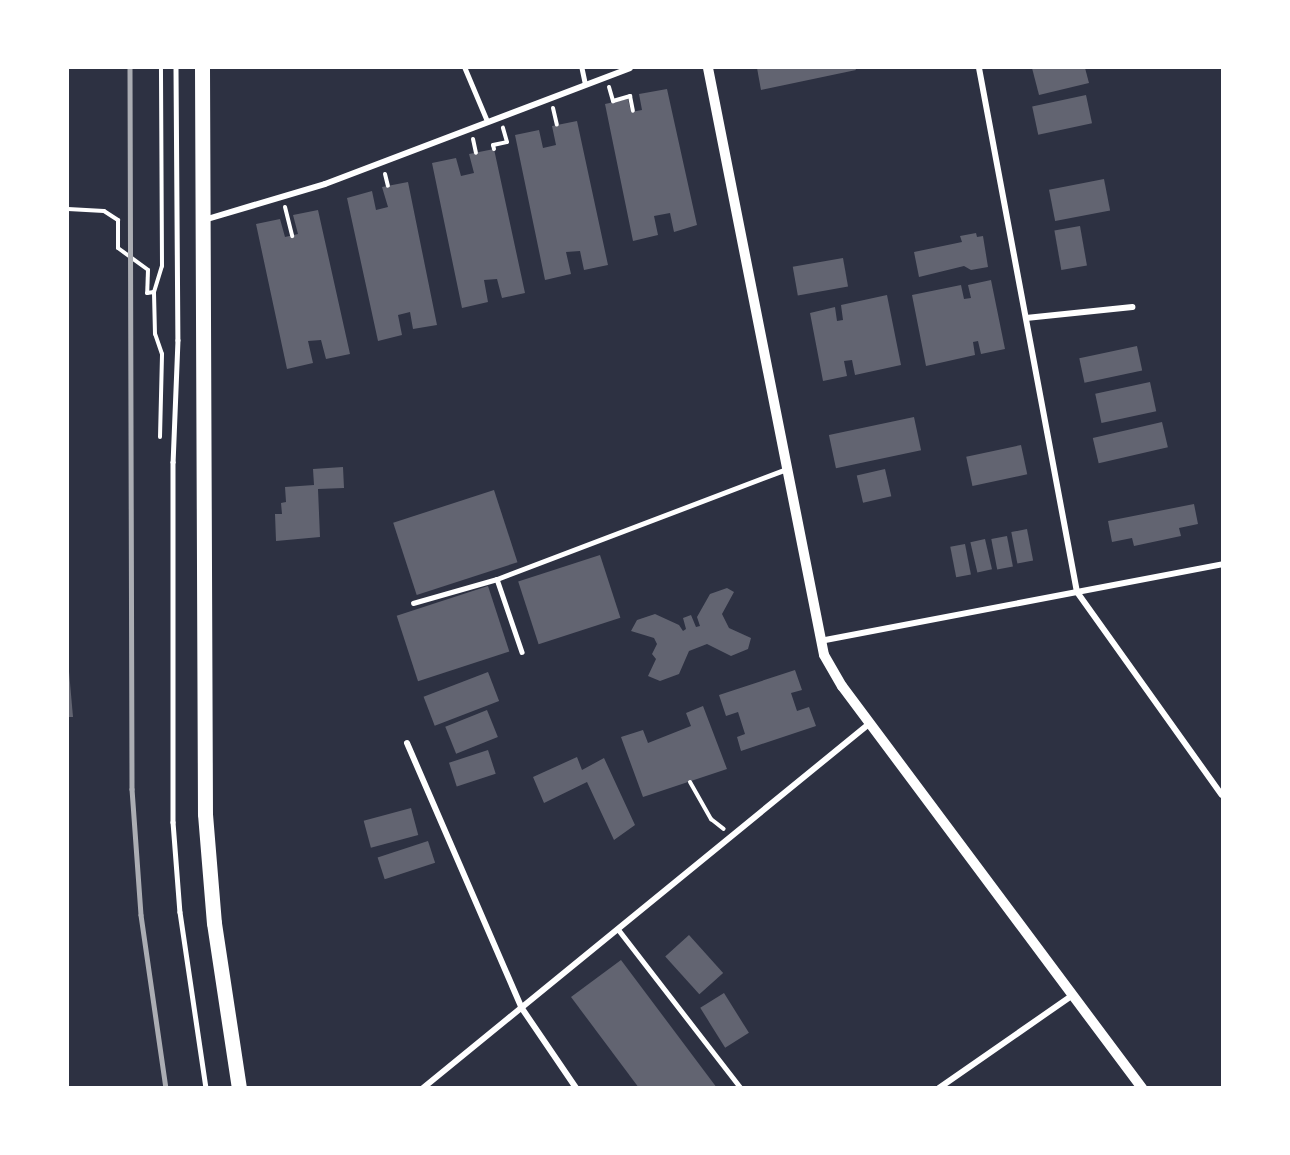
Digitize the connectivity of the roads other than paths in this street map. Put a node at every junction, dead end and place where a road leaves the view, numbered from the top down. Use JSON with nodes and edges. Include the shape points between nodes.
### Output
{"nodes":[{"id":1,"x":176,"y":68,"type":"edge"},
{"id":2,"x":202,"y":68,"type":"edge"},
{"id":3,"x":465,"y":68,"type":"edge"},
{"id":4,"x":582,"y":68,"type":"edge"},
{"id":5,"x":630,"y":68,"type":"edge"},
{"id":6,"x":708,"y":68,"type":"edge"},
{"id":7,"x":979,"y":68,"type":"edge"},
{"id":8,"x":585,"y":82,"type":"junction"},
{"id":9,"x":487,"y":120,"type":"junction"},
{"id":10,"x":204,"y":220,"type":"junction"},
{"id":11,"x":1132,"y":307,"type":"dead end"},
{"id":12,"x":1026,"y":318,"type":"junction"},
{"id":13,"x":786,"y":469,"type":"junction"},
{"id":14,"x":1222,"y":564,"type":"edge"},
{"id":15,"x":497,"y":579,"type":"junction"},
{"id":16,"x":1077,"y":592,"type":"junction"},
{"id":17,"x":413,"y":603,"type":"dead end"},
{"id":18,"x":820,"y":641,"type":"junction"},
{"id":19,"x":522,"y":652,"type":"dead end"},
{"id":20,"x":870,"y":723,"type":"junction"},
{"id":21,"x":407,"y":743,"type":"dead end"},
{"id":22,"x":1222,"y":795,"type":"edge"},
{"id":23,"x":618,"y":929,"type":"junction"},
{"id":24,"x":1073,"y":995,"type":"junction"},
{"id":25,"x":521,"y":1007,"type":"junction"},
{"id":26,"x":206,"y":1088,"type":"edge"},
{"id":27,"x":239,"y":1088,"type":"edge"},
{"id":28,"x":423,"y":1088,"type":"edge"},
{"id":29,"x":576,"y":1088,"type":"edge"},
{"id":30,"x":741,"y":1088,"type":"edge"},
{"id":31,"x":939,"y":1088,"type":"edge"},
{"id":32,"x":1142,"y":1088,"type":"edge"}],
"edges":[{"from":1,"to":26,"type":"lane","via":[[178,340],[173,473],[172,822],[180,912]]},
{"from":2,"to":10,"type":"main road"},
{"from":3,"to":9,"type":"lane"},
{"from":4,"to":8,"type":"lane"},
{"from":5,"to":8,"type":"street"},
{"from":6,"to":13,"type":"street"},
{"from":7,"to":12,"type":"street"},
{"from":8,"to":9,"type":"street"},
{"from":9,"to":10,"type":"street","via":[[283,197]]},
{"from":10,"to":27,"type":"main road","via":[[205,814],[214,923]]},
{"from":11,"to":12,"type":"street"},
{"from":12,"to":16,"type":"street"},
{"from":13,"to":15,"type":"lane"},
{"from":13,"to":18,"type":"street"},
{"from":14,"to":16,"type":"street"},
{"from":15,"to":17,"type":"lane"},
{"from":15,"to":19,"type":"lane"},
{"from":16,"to":18,"type":"street"},
{"from":16,"to":22,"type":"street"},
{"from":18,"to":20,"type":"street","via":[[831,670]]},
{"from":20,"to":23,"type":"street"},
{"from":20,"to":24,"type":"street"},
{"from":21,"to":25,"type":"street"},
{"from":23,"to":25,"type":"street"},
{"from":23,"to":30,"type":"lane"},
{"from":24,"to":31,"type":"street"},
{"from":24,"to":32,"type":"street"},
{"from":25,"to":28,"type":"street"},
{"from":25,"to":29,"type":"street"}]}
